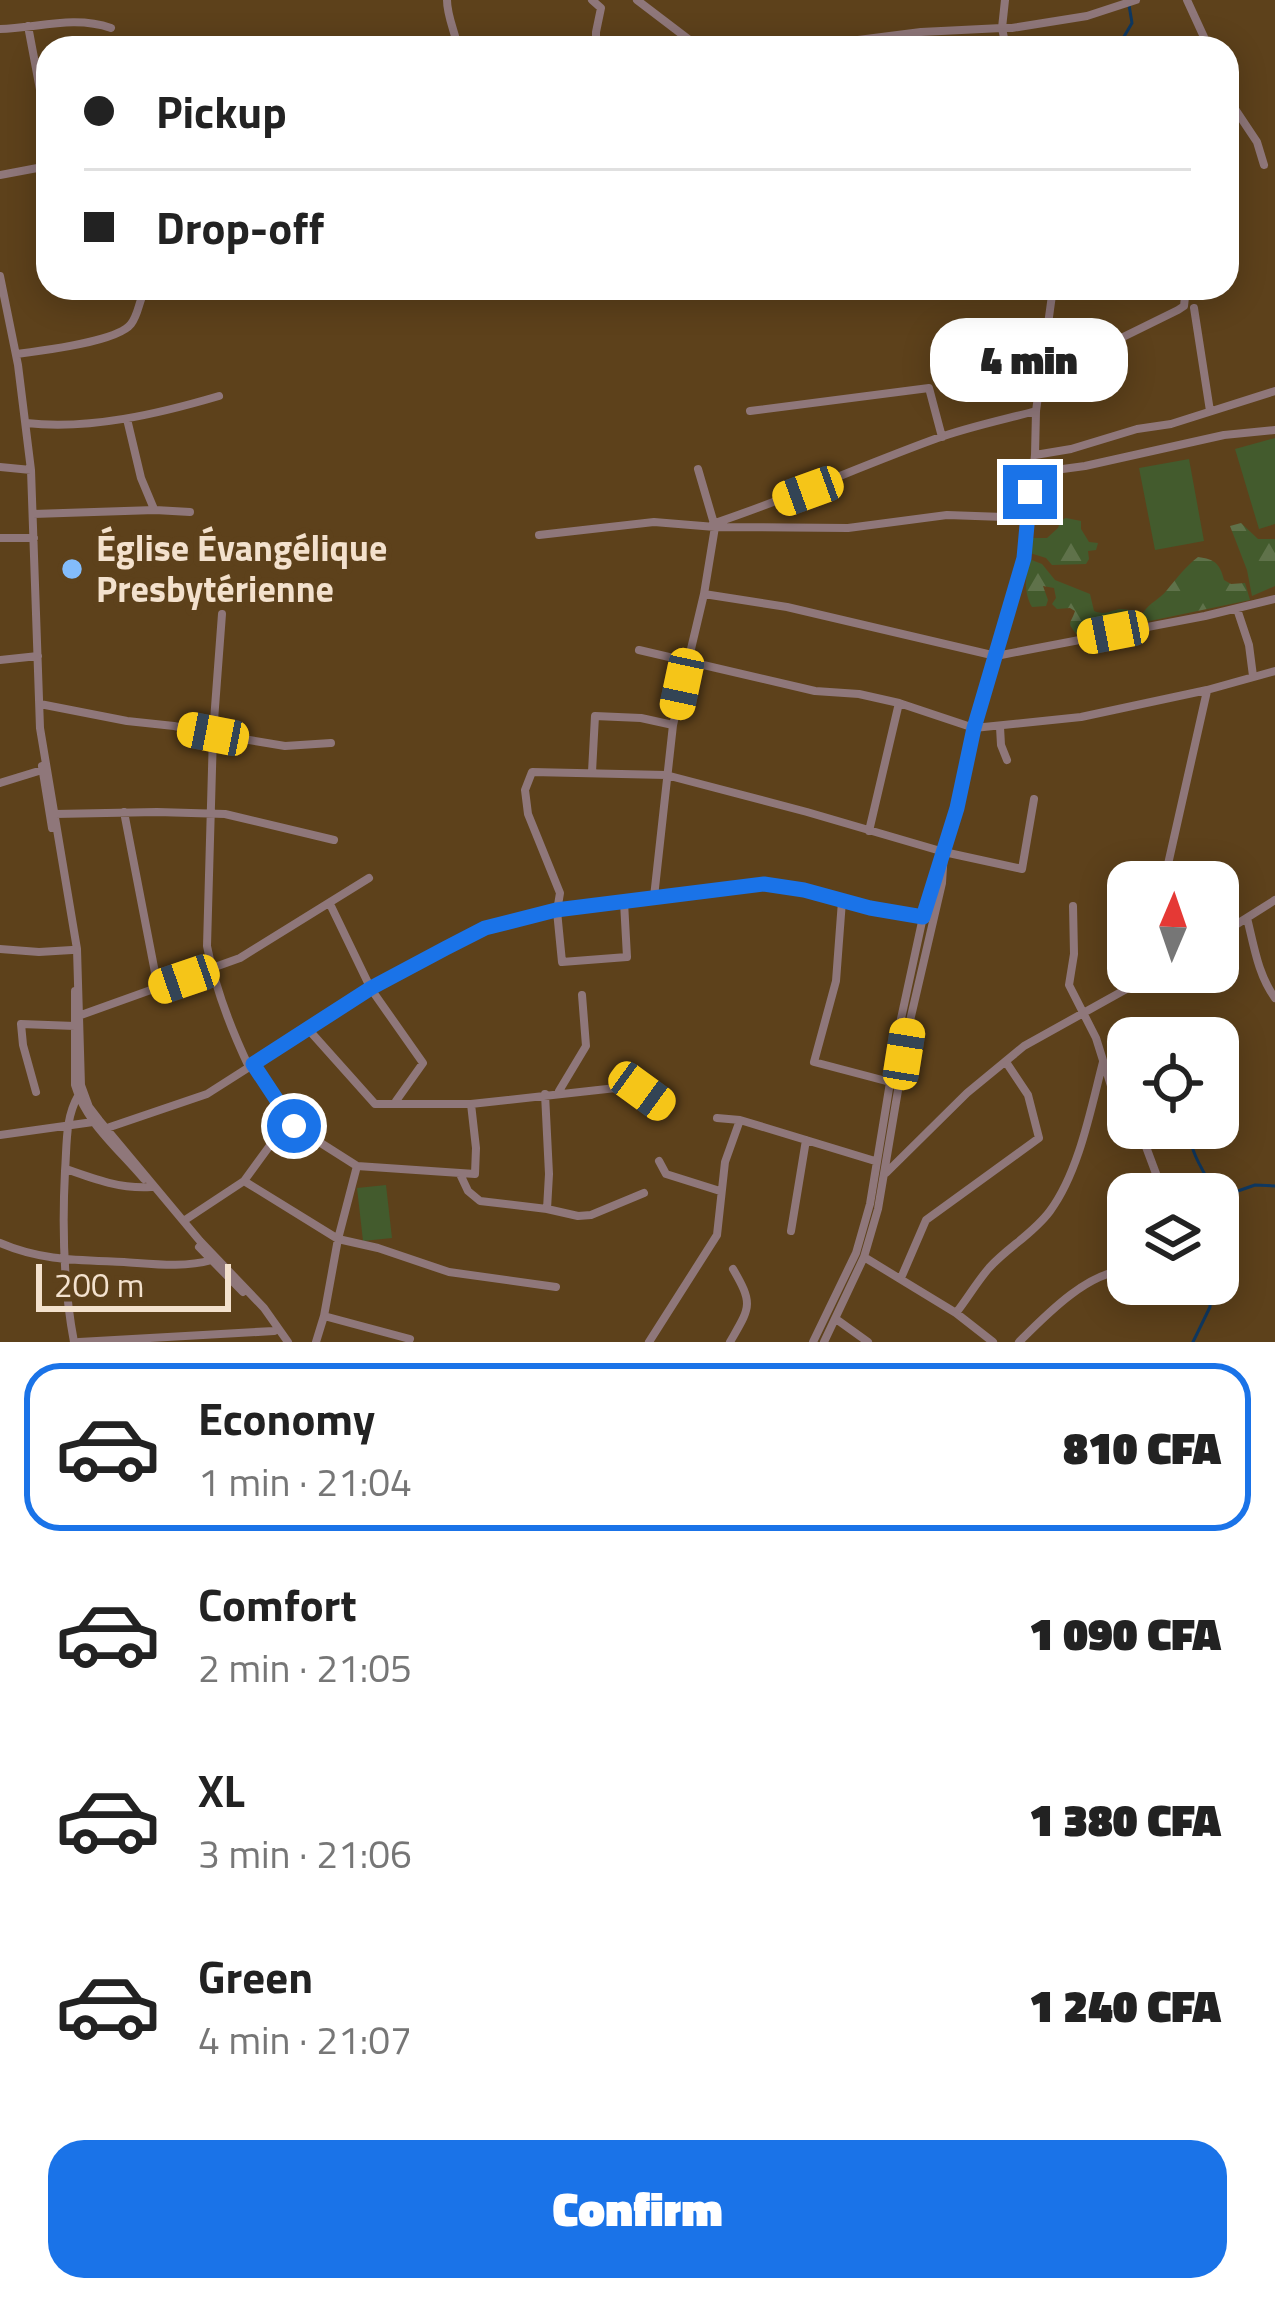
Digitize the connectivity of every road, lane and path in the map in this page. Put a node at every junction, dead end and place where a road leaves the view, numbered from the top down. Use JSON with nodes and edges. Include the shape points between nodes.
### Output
{"nodes":[{"id":1,"x":447,"y":0,"type":"edge"},
{"id":2,"x":592,"y":0,"type":"edge"},
{"id":3,"x":637,"y":0,"type":"edge"},
{"id":4,"x":1005,"y":0,"type":"edge"},
{"id":5,"x":1136,"y":0,"type":"edge"},
{"id":6,"x":1187,"y":0,"type":"edge"},
{"id":7,"x":28,"y":26,"type":"junction"},
{"id":8,"x":111,"y":28,"type":"dead end"},
{"id":9,"x":1002,"y":28,"type":"junction"},
{"id":10,"x":0,"y":29,"type":"edge"},
{"id":11,"x":921,"y":32,"type":"junction"},
{"id":12,"x":456,"y":36,"type":"edge"},
{"id":13,"x":596,"y":36,"type":"edge"},
{"id":14,"x":684,"y":36,"type":"edge"},
{"id":15,"x":890,"y":36,"type":"edge"},
{"id":16,"x":921,"y":36,"type":"edge"},
{"id":17,"x":1004,"y":36,"type":"edge"},
{"id":18,"x":1204,"y":36,"type":"edge"},
{"id":19,"x":36,"y":68,"type":"edge"},
{"id":20,"x":1239,"y":116,"type":"edge"},
{"id":21,"x":1264,"y":165,"type":"dead end"},
{"id":22,"x":36,"y":168,"type":"edge"},
{"id":23,"x":0,"y":175,"type":"edge"},
{"id":24,"x":0,"y":276,"type":"edge"},
{"id":25,"x":139,"y":300,"type":"edge"},
{"id":26,"x":1051,"y":300,"type":"edge"},
{"id":27,"x":1185,"y":300,"type":"edge"},
{"id":28,"x":1194,"y":308,"type":"dead end"},
{"id":29,"x":16,"y":354,"type":"junction"},
{"id":30,"x":1040,"y":373,"type":"junction"},
{"id":31,"x":1275,"y":391,"type":"edge"},
{"id":32,"x":219,"y":396,"type":"dead end"},
{"id":33,"x":1210,"y":410,"type":"junction"},
{"id":34,"x":750,"y":411,"type":"dead end"},
{"id":35,"x":1036,"y":411,"type":"junction"},
{"id":36,"x":127,"y":419,"type":"junction"},
{"id":37,"x":26,"y":423,"type":"junction"},
{"id":38,"x":1275,"y":430,"type":"edge"},
{"id":39,"x":942,"y":437,"type":"junction"},
{"id":40,"x":1035,"y":455,"type":"junction"},
{"id":41,"x":0,"y":467,"type":"edge"},
{"id":42,"x":698,"y":469,"type":"dead end"},
{"id":43,"x":31,"y":470,"type":"junction"},
{"id":44,"x":1033,"y":473,"type":"junction"},
{"id":45,"x":154,"y":510,"type":"junction"},
{"id":46,"x":190,"y":512,"type":"dead end"},
{"id":47,"x":33,"y":514,"type":"junction"},
{"id":48,"x":1029,"y":518,"type":"junction"},
{"id":49,"x":715,"y":525,"type":"junction"},
{"id":50,"x":539,"y":535,"type":"dead end"},
{"id":51,"x":0,"y":538,"type":"edge"},
{"id":52,"x":34,"y":538,"type":"junction"},
{"id":53,"x":704,"y":594,"type":"junction"},
{"id":54,"x":1275,"y":599,"type":"edge"},
{"id":55,"x":1237,"y":609,"type":"junction"},
{"id":56,"x":222,"y":614,"type":"dead end"},
{"id":57,"x":639,"y":650,"type":"dead end"},
{"id":58,"x":38,"y":656,"type":"junction"},
{"id":59,"x":996,"y":656,"type":"junction"},
{"id":60,"x":687,"y":659,"type":"junction"},
{"id":61,"x":0,"y":660,"type":"edge"},
{"id":62,"x":1275,"y":671,"type":"edge"},
{"id":63,"x":1253,"y":676,"type":"junction"},
{"id":64,"x":1207,"y":690,"type":"junction"},
{"id":65,"x":899,"y":703,"type":"junction"},
{"id":66,"x":40,"y":704,"type":"junction"},
{"id":67,"x":673,"y":725,"type":"junction"},
{"id":68,"x":1000,"y":727,"type":"junction"},
{"id":69,"x":40,"y":728,"type":"junction"},
{"id":70,"x":974,"y":728,"type":"junction"},
{"id":71,"x":213,"y":734,"type":"junction"},
{"id":72,"x":331,"y":743,"type":"dead end"},
{"id":73,"x":1007,"y":760,"type":"dead end"},
{"id":74,"x":42,"y":770,"type":"junction"},
{"id":75,"x":592,"y":772,"type":"junction"},
{"id":76,"x":666,"y":775,"type":"junction"},
{"id":77,"x":0,"y":783,"type":"edge"},
{"id":78,"x":1034,"y":799,"type":"dead end"},
{"id":79,"x":124,"y":812,"type":"junction"},
{"id":80,"x":211,"y":813,"type":"junction"},
{"id":81,"x":55,"y":814,"type":"junction"},
{"id":82,"x":869,"y":831,"type":"junction"},
{"id":83,"x":334,"y":840,"type":"dead end"},
{"id":84,"x":944,"y":852,"type":"junction"},
{"id":85,"x":1169,"y":861,"type":"edge"},
{"id":86,"x":369,"y":878,"type":"dead end"},
{"id":87,"x":654,"y":897,"type":"junction"},
{"id":88,"x":1275,"y":899,"type":"edge"},
{"id":89,"x":842,"y":901,"type":"junction"},
{"id":90,"x":624,"y":902,"type":"junction"},
{"id":91,"x":330,"y":904,"type":"junction"},
{"id":92,"x":1073,"y":906,"type":"dead end"},
{"id":93,"x":556,"y":910,"type":"junction"},
{"id":94,"x":923,"y":917,"type":"junction"},
{"id":95,"x":1247,"y":918,"type":"junction"},
{"id":96,"x":1239,"y":923,"type":"edge"},
{"id":97,"x":0,"y":949,"type":"edge"},
{"id":98,"x":73,"y":950,"type":"junction"},
{"id":99,"x":211,"y":969,"type":"junction"},
{"id":100,"x":158,"y":988,"type":"junction"},
{"id":101,"x":371,"y":988,"type":"junction"},
{"id":102,"x":1115,"y":993,"type":"edge"},
{"id":103,"x":582,"y":994,"type":"dead end"},
{"id":104,"x":1275,"y":998,"type":"edge"},
{"id":105,"x":1081,"y":1012,"type":"junction"},
{"id":106,"x":81,"y":1015,"type":"junction"},
{"id":107,"x":75,"y":1026,"type":"junction"},
{"id":108,"x":308,"y":1029,"type":"junction"},
{"id":109,"x":1006,"y":1062,"type":"junction"},
{"id":110,"x":1103,"y":1062,"type":"junction"},
{"id":111,"x":251,"y":1065,"type":"junction"},
{"id":112,"x":1107,"y":1074,"type":"edge"},
{"id":113,"x":890,"y":1082,"type":"junction"},
{"id":114,"x":36,"y":1093,"type":"dead end"},
{"id":115,"x":558,"y":1093,"type":"junction"},
{"id":116,"x":544,"y":1094,"type":"junction"},
{"id":117,"x":78,"y":1096,"type":"junction"},
{"id":118,"x":395,"y":1102,"type":"junction"},
{"id":119,"x":471,"y":1104,"type":"junction"},
{"id":120,"x":664,"y":1107,"type":"dead end"},
{"id":121,"x":717,"y":1118,"type":"dead end"},
{"id":122,"x":740,"y":1120,"type":"junction"},
{"id":123,"x":96,"y":1121,"type":"junction"},
{"id":124,"x":68,"y":1126,"type":"junction"},
{"id":125,"x":294,"y":1126,"type":"junction"},
{"id":126,"x":107,"y":1128,"type":"junction"},
{"id":127,"x":0,"y":1135,"type":"edge"},
{"id":128,"x":806,"y":1140,"type":"junction"},
{"id":129,"x":659,"y":1161,"type":"dead end"},
{"id":130,"x":875,"y":1161,"type":"junction"},
{"id":131,"x":357,"y":1166,"type":"junction"},
{"id":132,"x":66,"y":1169,"type":"junction"},
{"id":133,"x":460,"y":1174,"type":"junction"},
{"id":134,"x":883,"y":1176,"type":"junction"},
{"id":135,"x":244,"y":1181,"type":"junction"},
{"id":136,"x":151,"y":1187,"type":"junction"},
{"id":137,"x":720,"y":1191,"type":"junction"},
{"id":138,"x":644,"y":1192,"type":"dead end"},
{"id":139,"x":547,"y":1209,"type":"junction"},
{"id":140,"x":185,"y":1220,"type":"junction"},
{"id":141,"x":791,"y":1231,"type":"dead end"},
{"id":142,"x":338,"y":1239,"type":"junction"},
{"id":143,"x":0,"y":1243,"type":"edge"},
{"id":144,"x":864,"y":1257,"type":"junction"},
{"id":145,"x":212,"y":1260,"type":"junction"},
{"id":146,"x":64,"y":1261,"type":"junction"},
{"id":147,"x":734,"y":1269,"type":"dead end"},
{"id":148,"x":1107,"y":1272,"type":"edge"},
{"id":149,"x":901,"y":1278,"type":"junction"},
{"id":150,"x":556,"y":1287,"type":"dead end"},
{"id":151,"x":956,"y":1313,"type":"junction"},
{"id":152,"x":324,"y":1316,"type":"junction"},
{"id":153,"x":836,"y":1319,"type":"junction"},
{"id":154,"x":274,"y":1331,"type":"junction"},
{"id":155,"x":172,"y":1340,"type":"edge"},
{"id":156,"x":734,"y":1341,"type":"edge"},
{"id":157,"x":76,"y":1342,"type":"edge"},
{"id":158,"x":284,"y":1342,"type":"edge"},
{"id":159,"x":316,"y":1342,"type":"edge"},
{"id":160,"x":408,"y":1342,"type":"edge"},
{"id":161,"x":649,"y":1342,"type":"edge"},
{"id":162,"x":813,"y":1342,"type":"edge"},
{"id":163,"x":824,"y":1342,"type":"edge"},
{"id":164,"x":868,"y":1342,"type":"edge"},
{"id":165,"x":993,"y":1342,"type":"edge"},
{"id":166,"x":1019,"y":1342,"type":"edge"}],
"edges":[{"from":1,"to":12,"type":"street"},
{"from":2,"to":13,"type":"street","via":[[601,8]]},
{"from":3,"to":14,"type":"street"},
{"from":4,"to":9,"type":"street"},
{"from":5,"to":9,"type":"street"},
{"from":6,"to":18,"type":"street"},
{"from":7,"to":8,"type":"street","via":[[74,21]]},
{"from":7,"to":10,"type":"street"},
{"from":7,"to":19,"type":"street"},
{"from":9,"to":11,"type":"street"},
{"from":9,"to":17,"type":"street"},
{"from":11,"to":15,"type":"street"},
{"from":11,"to":16,"type":"street"},
{"from":20,"to":21,"type":"street"},
{"from":22,"to":23,"type":"street"},
{"from":24,"to":29,"type":"street"},
{"from":25,"to":29,"type":"street","via":[[122,332]]},
{"from":26,"to":30,"type":"street"},
{"from":27,"to":30,"type":"street"},
{"from":28,"to":33,"type":"street"},
{"from":29,"to":37,"type":"street"},
{"from":30,"to":35,"type":"street"},
{"from":31,"to":33,"type":"street"},
{"from":32,"to":36,"type":"street"},
{"from":33,"to":40,"type":"street"},
{"from":34,"to":39,"type":"street","via":[[929,388]]},
{"from":35,"to":39,"type":"street"},
{"from":35,"to":40,"type":"street"},
{"from":36,"to":37,"type":"street"},
{"from":36,"to":45,"type":"street"},
{"from":37,"to":43,"type":"street"},
{"from":38,"to":44,"type":"street"},
{"from":39,"to":49,"type":"street"},
{"from":40,"to":44,"type":"street"},
{"from":41,"to":43,"type":"street"},
{"from":42,"to":49,"type":"street"},
{"from":43,"to":47,"type":"street"},
{"from":44,"to":48,"type":"street"},
{"from":45,"to":46,"type":"street"},
{"from":45,"to":47,"type":"street"},
{"from":47,"to":52,"type":"street"},
{"from":48,"to":49,"type":"street"},
{"from":48,"to":59,"type":"street"},
{"from":49,"to":50,"type":"street","via":[[654,522]]},
{"from":49,"to":53,"type":"street"},
{"from":51,"to":52,"type":"street"},
{"from":52,"to":58,"type":"street"},
{"from":53,"to":59,"type":"street"},
{"from":53,"to":60,"type":"street"},
{"from":54,"to":55,"type":"street"},
{"from":55,"to":59,"type":"street"},
{"from":55,"to":63,"type":"street"},
{"from":56,"to":71,"type":"street"},
{"from":57,"to":60,"type":"street"},
{"from":58,"to":61,"type":"street"},
{"from":58,"to":66,"type":"street"},
{"from":59,"to":70,"type":"street"},
{"from":60,"to":65,"type":"street"},
{"from":60,"to":67,"type":"street"},
{"from":62,"to":63,"type":"street"},
{"from":63,"to":64,"type":"street"},
{"from":64,"to":68,"type":"street"},
{"from":64,"to":85,"type":"street"},
{"from":65,"to":70,"type":"street"},
{"from":65,"to":82,"type":"street"},
{"from":66,"to":69,"type":"street"},
{"from":66,"to":71,"type":"street"},
{"from":67,"to":75,"type":"street","via":[[595,716]]},
{"from":67,"to":76,"type":"street"},
{"from":68,"to":70,"type":"street"},
{"from":68,"to":73,"type":"street"},
{"from":69,"to":74,"type":"street"},
{"from":69,"to":81,"type":"street"},
{"from":70,"to":84,"type":"street"},
{"from":71,"to":72,"type":"street","via":[[285,746]]},
{"from":71,"to":80,"type":"street"},
{"from":74,"to":77,"type":"street"},
{"from":74,"to":98,"type":"street"},
{"from":75,"to":76,"type":"street"},
{"from":75,"to":93,"type":"street","via":[[532,772],[525,790],[560,893]]},
{"from":76,"to":82,"type":"street"},
{"from":76,"to":87,"type":"street"},
{"from":78,"to":84,"type":"street","via":[[1022,869]]},
{"from":79,"to":80,"type":"street"},
{"from":79,"to":81,"type":"street"},
{"from":79,"to":100,"type":"street"},
{"from":80,"to":83,"type":"street"},
{"from":80,"to":99,"type":"street"},
{"from":81,"to":106,"type":"street"},
{"from":82,"to":84,"type":"street"},
{"from":84,"to":94,"type":"street"},
{"from":84,"to":134,"type":"street"},
{"from":86,"to":91,"type":"street"},
{"from":87,"to":89,"type":"street","via":[[764,884]]},
{"from":87,"to":90,"type":"street"},
{"from":88,"to":95,"type":"street"},
{"from":89,"to":94,"type":"street"},
{"from":89,"to":113,"type":"street","via":[[836,981],[814,1062]]},
{"from":90,"to":93,"type":"street"},
{"from":90,"to":93,"type":"street","via":[[627,957],[562,962]]},
{"from":91,"to":99,"type":"street"},
{"from":91,"to":101,"type":"street"},
{"from":92,"to":105,"type":"street","via":[[1069,985]]},
{"from":93,"to":101,"type":"street","via":[[485,928]]},
{"from":94,"to":113,"type":"street"},
{"from":95,"to":96,"type":"street"},
{"from":95,"to":104,"type":"street","via":[[1260,976]]},
{"from":97,"to":98,"type":"street"},
{"from":98,"to":107,"type":"street"},
{"from":99,"to":100,"type":"street"},
{"from":99,"to":111,"type":"street"},
{"from":100,"to":106,"type":"street"},
{"from":101,"to":108,"type":"street"},
{"from":101,"to":118,"type":"street","via":[[423,1064]]},
{"from":102,"to":105,"type":"street"},
{"from":103,"to":115,"type":"street","via":[[586,1046]]},
{"from":105,"to":109,"type":"street"},
{"from":105,"to":110,"type":"street"},
{"from":106,"to":123,"type":"street","via":[[81,1085]]},
{"from":107,"to":114,"type":"street","via":[[21,1024]]},
{"from":107,"to":117,"type":"street"},
{"from":108,"to":111,"type":"street"},
{"from":108,"to":118,"type":"street","via":[[375,1104]]},
{"from":109,"to":134,"type":"street"},
{"from":109,"to":149,"type":"street","via":[[1028,1095],[1039,1138],[926,1220]]},
{"from":110,"to":112,"type":"street"},
{"from":110,"to":151,"type":"street","via":[[1066,1185]]},
{"from":111,"to":125,"type":"street"},
{"from":111,"to":126,"type":"street","via":[[207,1094]]},
{"from":113,"to":130,"type":"street"},
{"from":115,"to":116,"type":"street"},
{"from":115,"to":120,"type":"street","via":[[642,1091]]},
{"from":116,"to":119,"type":"street"},
{"from":116,"to":139,"type":"street"},
{"from":117,"to":123,"type":"street"},
{"from":117,"to":124,"type":"street"},
{"from":118,"to":119,"type":"street"},
{"from":119,"to":133,"type":"street","via":[[475,1174]]},
{"from":121,"to":122,"type":"street"},
{"from":122,"to":128,"type":"street"},
{"from":122,"to":137,"type":"street"},
{"from":123,"to":124,"type":"street"},
{"from":123,"to":126,"type":"street"},
{"from":123,"to":136,"type":"street"},
{"from":124,"to":127,"type":"street"},
{"from":124,"to":132,"type":"street"},
{"from":125,"to":131,"type":"street"},
{"from":125,"to":135,"type":"street"},
{"from":126,"to":140,"type":"street"},
{"from":128,"to":130,"type":"street"},
{"from":128,"to":141,"type":"street"},
{"from":129,"to":137,"type":"street","via":[[666,1174]]},
{"from":130,"to":162,"type":"street","via":[[856,1253]]},
{"from":131,"to":133,"type":"street"},
{"from":131,"to":142,"type":"street"},
{"from":132,"to":136,"type":"street"},
{"from":132,"to":146,"type":"street"},
{"from":133,"to":139,"type":"street","via":[[480,1201]]},
{"from":134,"to":144,"type":"street"},
{"from":135,"to":140,"type":"street"},
{"from":135,"to":142,"type":"street"},
{"from":136,"to":145,"type":"street"},
{"from":137,"to":161,"type":"street","via":[[717,1235]]},
{"from":138,"to":139,"type":"street","via":[[591,1215]]},
{"from":140,"to":158,"type":"street"},
{"from":142,"to":150,"type":"street","via":[[449,1272]]},
{"from":142,"to":152,"type":"street"},
{"from":143,"to":146,"type":"street"},
{"from":144,"to":149,"type":"street"},
{"from":144,"to":153,"type":"street"},
{"from":145,"to":146,"type":"street"},
{"from":145,"to":154,"type":"street"},
{"from":146,"to":157,"type":"street"},
{"from":147,"to":156,"type":"street","via":[[749,1303]]},
{"from":148,"to":166,"type":"street"},
{"from":149,"to":151,"type":"street"},
{"from":151,"to":165,"type":"street"},
{"from":152,"to":159,"type":"street"},
{"from":152,"to":160,"type":"street"},
{"from":153,"to":163,"type":"street"},
{"from":153,"to":164,"type":"street"},
{"from":154,"to":155,"type":"street"},
{"from":154,"to":158,"type":"street"},
{"from":155,"to":157,"type":"street"}]}
